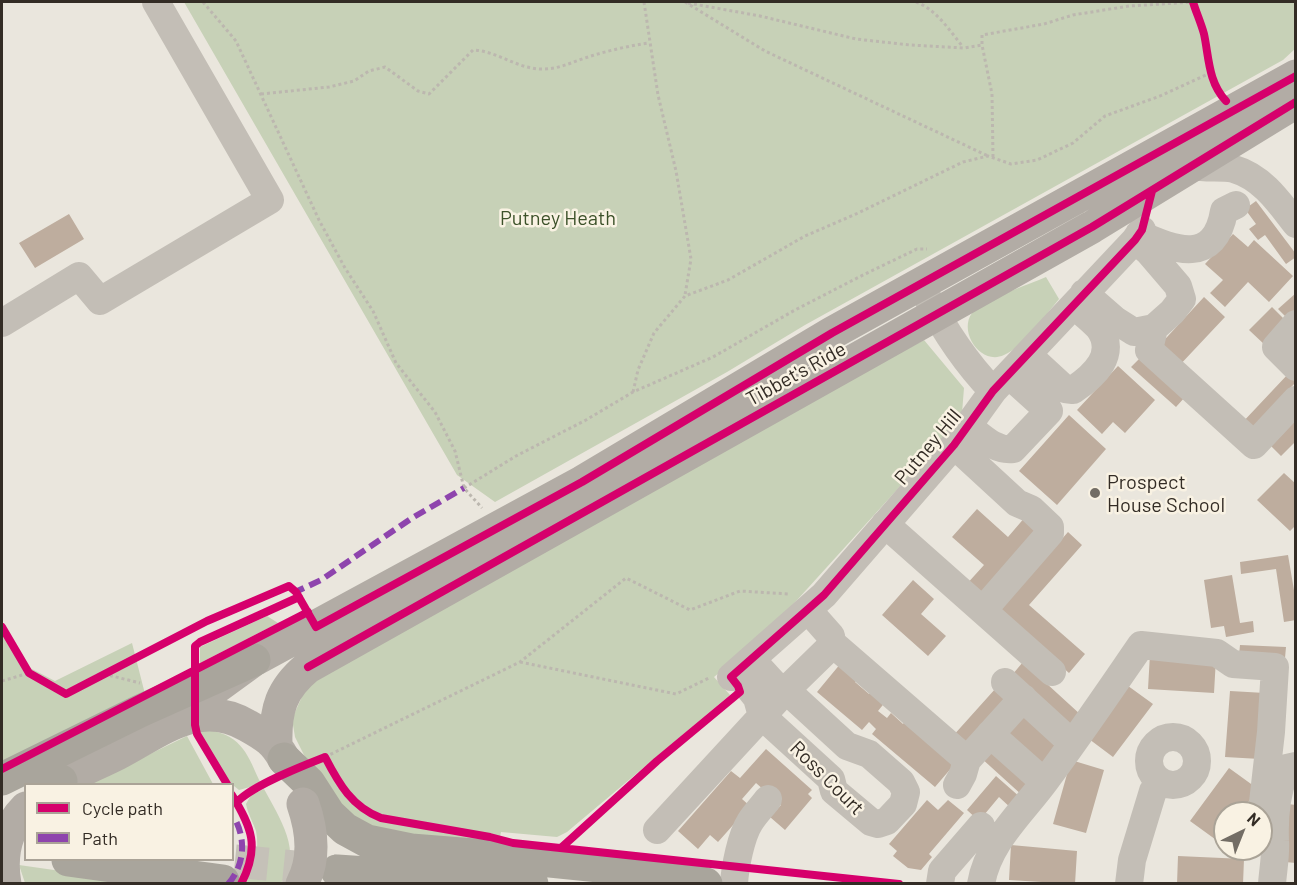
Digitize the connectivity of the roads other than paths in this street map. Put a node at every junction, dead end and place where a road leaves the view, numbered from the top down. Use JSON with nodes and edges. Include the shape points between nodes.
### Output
{"nodes":[{"id":1,"x":156,"y":2,"type":"edge"},
{"id":2,"x":1296,"y":76,"type":"edge"},
{"id":3,"x":1296,"y":102,"type":"edge"},
{"id":4,"x":1239,"y":136,"type":"junction"},
{"id":5,"x":1192,"y":166,"type":"junction"},
{"id":6,"x":1263,"y":183,"type":"junction"},
{"id":7,"x":1236,"y":205,"type":"dead end"},
{"id":8,"x":1296,"y":224,"type":"edge"},
{"id":9,"x":1138,"y":235,"type":"junction"},
{"id":10,"x":919,"y":284,"type":"junction"},
{"id":11,"x":1079,"y":299,"type":"junction"},
{"id":12,"x":936,"y":315,"type":"junction"},
{"id":13,"x":2,"y":323,"type":"edge"},
{"id":14,"x":1296,"y":324,"type":"edge"},
{"id":15,"x":1154,"y":328,"type":"junction"},
{"id":16,"x":1296,"y":367,"type":"edge"},
{"id":17,"x":1010,"y":374,"type":"junction"},
{"id":18,"x":1296,"y":400,"type":"edge"},
{"id":19,"x":961,"y":436,"type":"junction"},
{"id":20,"x":885,"y":524,"type":"junction"},
{"id":21,"x":816,"y":603,"type":"junction"},
{"id":22,"x":983,"y":610,"type":"junction"},
{"id":23,"x":832,"y":643,"type":"junction"},
{"id":24,"x":1296,"y":657,"type":"edge"},
{"id":25,"x":254,"y":660,"type":"junction"},
{"id":26,"x":740,"y":670,"type":"junction"},
{"id":27,"x":1052,"y":672,"type":"dead end"},
{"id":28,"x":786,"y":690,"type":"junction"},
{"id":29,"x":762,"y":716,"type":"junction"},
{"id":30,"x":169,"y":725,"type":"junction"},
{"id":31,"x":990,"y":734,"type":"junction"},
{"id":32,"x":1063,"y":735,"type":"dead end"},
{"id":33,"x":1286,"y":736,"type":"dead end"},
{"id":34,"x":848,"y":746,"type":"junction"},
{"id":35,"x":280,"y":751,"type":"junction"},
{"id":36,"x":1296,"y":766,"type":"edge"},
{"id":37,"x":823,"y":771,"type":"junction"},
{"id":38,"x":1035,"y":774,"type":"dead end"},
{"id":39,"x":2,"y":779,"type":"edge"},
{"id":40,"x":1160,"y":782,"type":"dead end"},
{"id":41,"x":54,"y":783,"type":"edge"},
{"id":42,"x":24,"y":789,"type":"edge"},
{"id":43,"x":2,"y":795,"type":"edge"},
{"id":44,"x":768,"y":799,"type":"dead end"},
{"id":45,"x":1263,"y":801,"type":"edge"},
{"id":46,"x":24,"y":810,"type":"edge"},
{"id":47,"x":2,"y":825,"type":"edge"},
{"id":48,"x":981,"y":826,"type":"dead end"},
{"id":49,"x":24,"y":830,"type":"edge"},
{"id":50,"x":657,"y":830,"type":"dead end"},
{"id":51,"x":2,"y":848,"type":"edge"},
{"id":52,"x":24,"y":853,"type":"edge"},
{"id":53,"x":91,"y":861,"type":"edge"},
{"id":54,"x":1258,"y":861,"type":"edge"},
{"id":55,"x":228,"y":867,"type":"edge"},
{"id":56,"x":337,"y":871,"type":"tunnel mouth"},
{"id":57,"x":5,"y":884,"type":"edge"},
{"id":58,"x":302,"y":884,"type":"edge"},
{"id":59,"x":532,"y":884,"type":"edge"},
{"id":60,"x":706,"y":884,"type":"edge"},
{"id":61,"x":734,"y":884,"type":"edge"},
{"id":62,"x":940,"y":884,"type":"edge"},
{"id":63,"x":981,"y":884,"type":"edge"},
{"id":64,"x":1129,"y":884,"type":"edge"},
{"id":65,"x":1257,"y":884,"type":"edge"},
{"id":66,"x":1272,"y":884,"type":"edge"}],
"edges":[{"from":1,"to":13,"type":"street","via":[[270,200],[100,301],[79,276]]},
{"from":2,"to":10,"type":"main road","name":"Tibbet's Ride"},
{"from":3,"to":4,"type":"main road","name":"Tibbet's Ride"},
{"from":4,"to":5,"type":"main road","name":"Tibbet's Ride"},
{"from":4,"to":6,"type":"street","via":[[1262,171]]},
{"from":5,"to":6,"type":"street","via":[[1232,169]]},
{"from":5,"to":12,"type":"main road","name":"Tibbet's Ride"},
{"from":6,"to":8,"type":"street"},
{"from":7,"to":9,"type":"street","via":[[1224,212],[1218,233],[1209,244],[1196,250],[1162,245]]},
{"from":9,"to":11,"type":"street","name":"Putney Hill"},
{"from":9,"to":15,"type":"street","via":[[1178,286],[1182,299]]},
{"from":10,"to":12,"type":"street"},
{"from":10,"to":25,"type":"main road","name":"Tibbet's Ride","via":[[582,482]]},
{"from":11,"to":15,"type":"street","via":[[1134,332]]},
{"from":11,"to":17,"type":"street","name":"Putney Hill"},
{"from":11,"to":17,"type":"street","via":[[1100,329],[1107,350],[1104,361],[1083,384],[1073,390],[1065,389],[1053,380]]},
{"from":12,"to":17,"type":"street","via":[[969,366]]},
{"from":12,"to":35,"type":"main road","name":"Tibbet's Ride","via":[[308,667],[285,691],[275,724]]},
{"from":14,"to":16,"type":"street","via":[[1276,347]]},
{"from":15,"to":18,"type":"street","via":[[1149,350],[1254,445]]},
{"from":17,"to":19,"type":"street","name":"Putney Hill"},
{"from":17,"to":19,"type":"street","via":[[1049,411],[1013,449]]},
{"from":19,"to":20,"type":"street","name":"Putney Hill"},
{"from":19,"to":22,"type":"street","via":[[1017,503],[1050,527],[1050,533]]},
{"from":20,"to":21,"type":"street","name":"Putney Hill"},
{"from":20,"to":22,"type":"street"},
{"from":21,"to":23,"type":"street"},
{"from":21,"to":26,"type":"street","name":"Putney Hill"},
{"from":22,"to":27,"type":"street"},
{"from":23,"to":28,"type":"street"},
{"from":23,"to":31,"type":"street","via":[[962,773]]},
{"from":24,"to":33,"type":"street"},
{"from":25,"to":30,"type":"main road","name":"Tibbet's Ride"},
{"from":25,"to":39,"type":"highway"},
{"from":26,"to":28,"type":"street","name":"Ross Court"},
{"from":26,"to":29,"type":"street","name":"Ross Court","via":[[757,698]]},
{"from":28,"to":29,"type":"street"},
{"from":28,"to":34,"type":"street","name":"Ross Court"},
{"from":29,"to":37,"type":"street","name":"Ross Court"},
{"from":29,"to":50,"type":"street"},
{"from":30,"to":35,"type":"main road","via":[[195,716],[222,714],[241,722]]},
{"from":30,"to":41,"type":"main road"},
{"from":31,"to":32,"type":"street","via":[[1014,690]]},
{"from":31,"to":38,"type":"street"},
{"from":34,"to":37,"type":"street","via":[[848,752],[832,769]]},
{"from":34,"to":37,"type":"street","name":"Ross Court","via":[[869,754],[901,782],[906,799],[893,816],[878,824],[871,822],[834,791],[831,779]]},
{"from":35,"to":58,"type":"main road","bridge":true,"via":[[303,804],[312,841]]},
{"from":35,"to":60,"type":"highway","via":[[309,783],[329,814],[367,841],[411,850],[653,871]]},
{"from":36,"to":66,"type":"street","via":[[1287,768],[1278,792]]},
{"from":40,"to":64,"type":"street","via":[[1153,791],[1132,860]]},
{"from":42,"to":43,"type":"highway"},
{"from":44,"to":61,"type":"street","via":[[745,832]]},
{"from":45,"to":63,"type":"street","via":[[1275,667],[1233,664],[1217,653],[1141,645],[992,850]]},
{"from":46,"to":57,"type":"main road","bridge":true,"via":[[3,845]]},
{"from":47,"to":49,"type":"highway"},
{"from":48,"to":62,"type":"street","via":[[942,871]]},
{"from":51,"to":52,"type":"highway"},
{"from":53,"to":55,"type":"highway"},
{"from":54,"to":65,"type":"street"},
{"from":56,"to":59,"type":"highway"}]}
